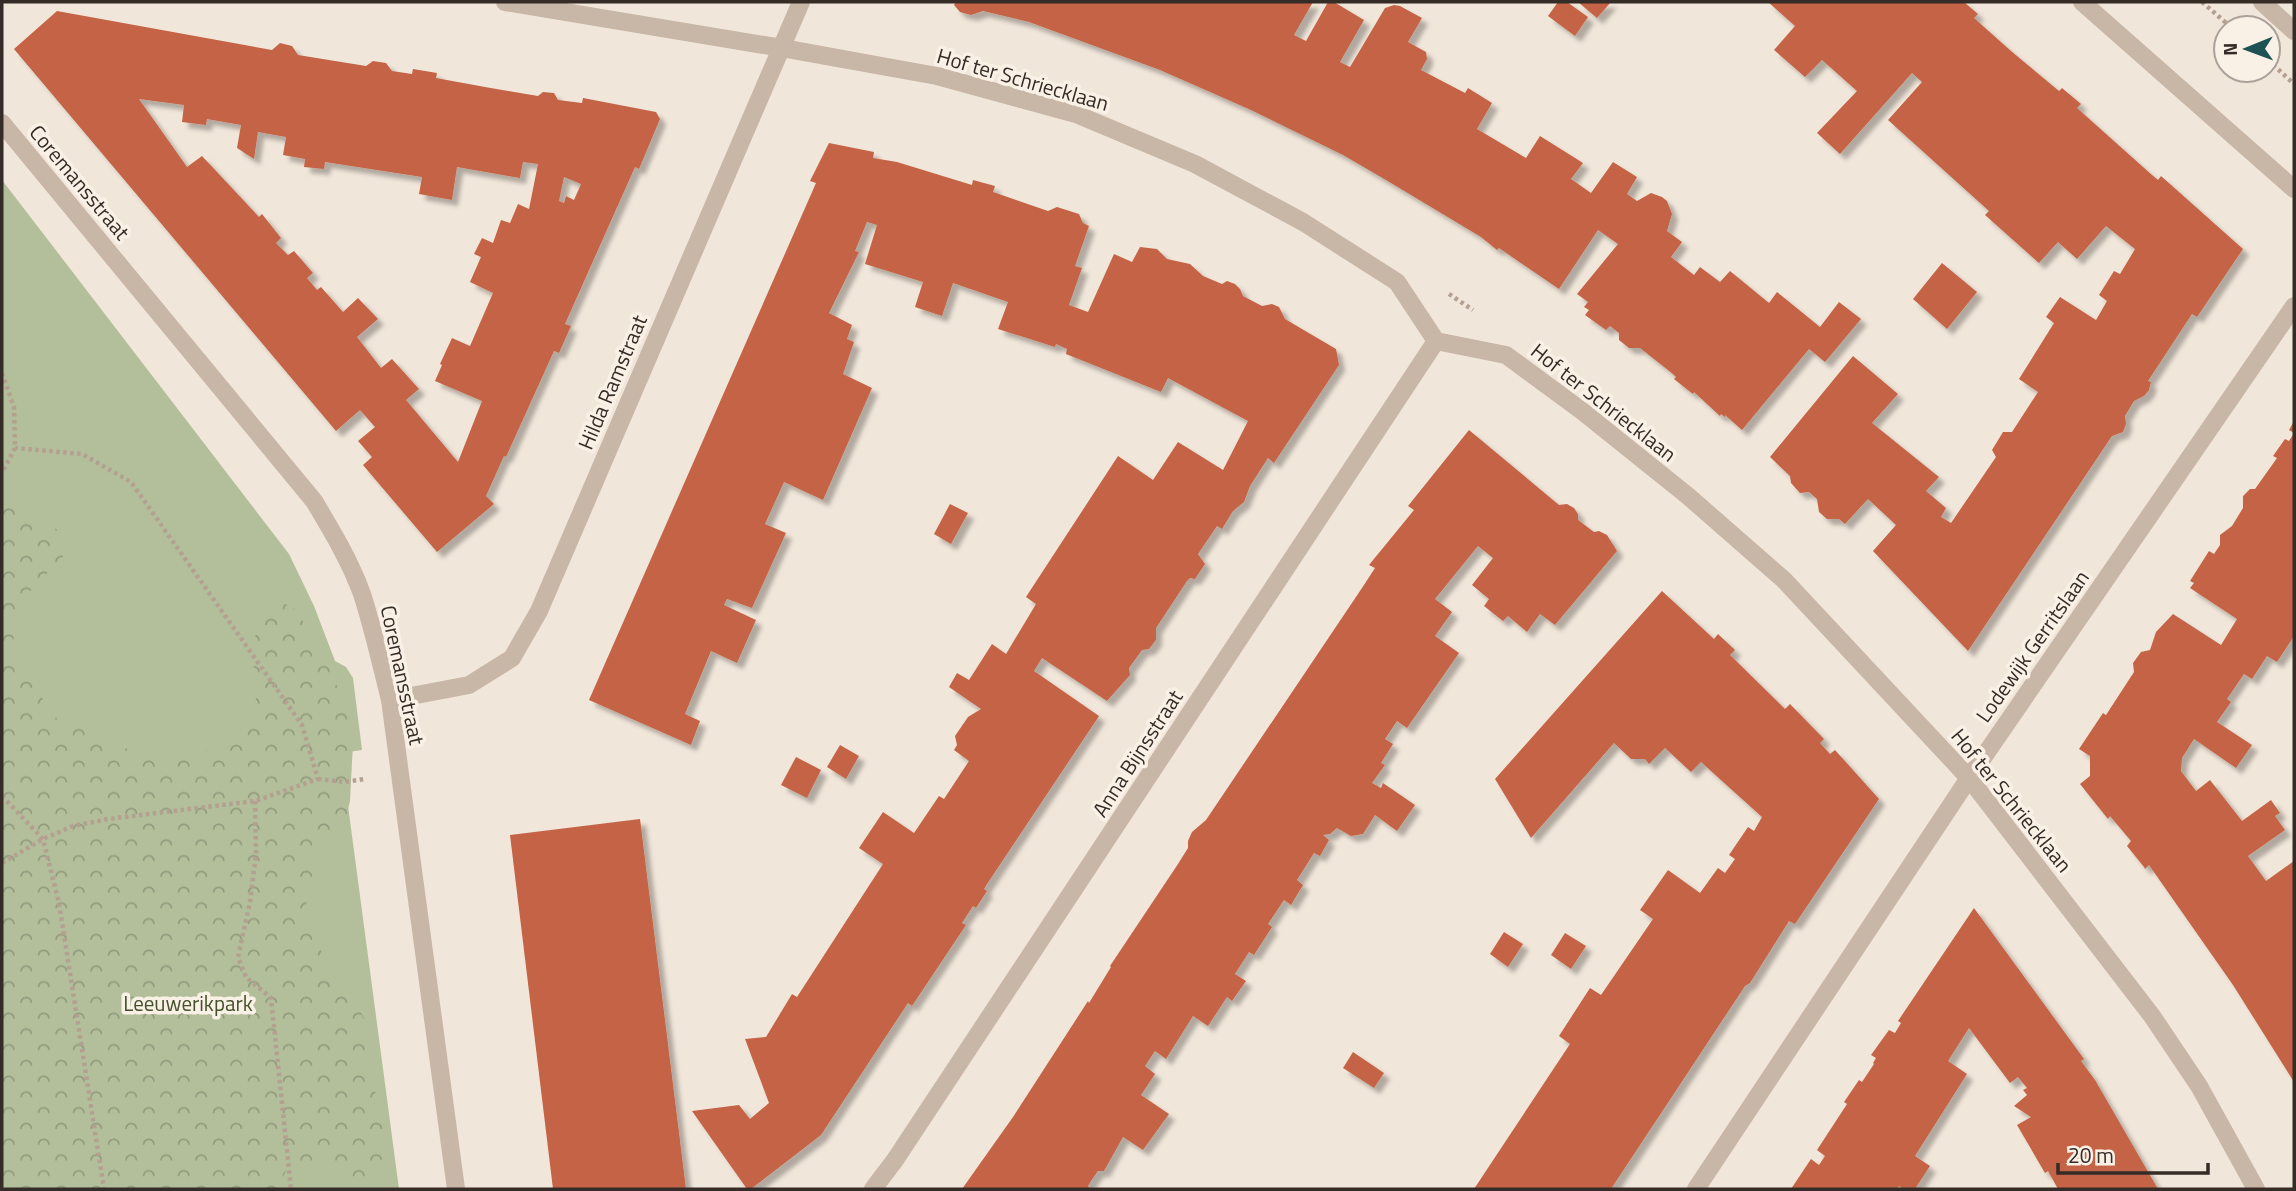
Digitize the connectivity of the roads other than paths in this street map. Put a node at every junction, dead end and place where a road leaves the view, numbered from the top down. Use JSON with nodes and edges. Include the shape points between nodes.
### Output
{"nodes":[{"id":1,"x":505,"y":2,"type":"edge"},
{"id":2,"x":801,"y":2,"type":"edge"},
{"id":3,"x":2082,"y":2,"type":"edge"},
{"id":4,"x":2262,"y":2,"type":"edge"},
{"id":5,"x":2294,"y":31,"type":"edge"},
{"id":6,"x":782,"y":48,"type":"junction"},
{"id":7,"x":2,"y":123,"type":"edge"},
{"id":8,"x":2294,"y":190,"type":"edge"},
{"id":9,"x":2294,"y":306,"type":"edge"},
{"id":10,"x":1436,"y":341,"type":"junction"},
{"id":11,"x":390,"y":700,"type":"junction"},
{"id":12,"x":1969,"y":778,"type":"junction"},
{"id":13,"x":456,"y":1189,"type":"edge"},
{"id":14,"x":873,"y":1189,"type":"edge"},
{"id":15,"x":1696,"y":1189,"type":"edge"},
{"id":16,"x":2256,"y":1189,"type":"edge"}],
"edges":[{"from":1,"to":6,"type":"street","name":"Hof ter Schriecklaan"},
{"from":2,"to":6,"type":"street","name":"Hilda Ramstraat"},
{"from":3,"to":8,"type":"street"},
{"from":4,"to":5,"type":"street"},
{"from":6,"to":10,"type":"street","name":"Hof ter Schriecklaan","via":[[937,76],[1076,114],[1195,164],[1303,222],[1397,282]]},
{"from":6,"to":11,"type":"street","name":"Hilda Ramstraat","via":[[539,611],[512,658],[468,685]]},
{"from":7,"to":11,"type":"street","name":"Coremansstraat","via":[[314,501],[361,592]]},
{"from":9,"to":12,"type":"street","name":"Lodewijk Gerritslaan"},
{"from":10,"to":12,"type":"street","name":"Hof ter Schriecklaan","via":[[1506,355],[1689,496],[1784,580]]},
{"from":10,"to":14,"type":"street","name":"Anna Bijnsstraat"},
{"from":11,"to":13,"type":"street","name":"Coremansstraat"},
{"from":12,"to":15,"type":"street","name":"Lodewijk Gerritslaan"},
{"from":12,"to":16,"type":"street","name":"Hof ter Schriecklaan","via":[[2152,1016],[2199,1086]]}]}
